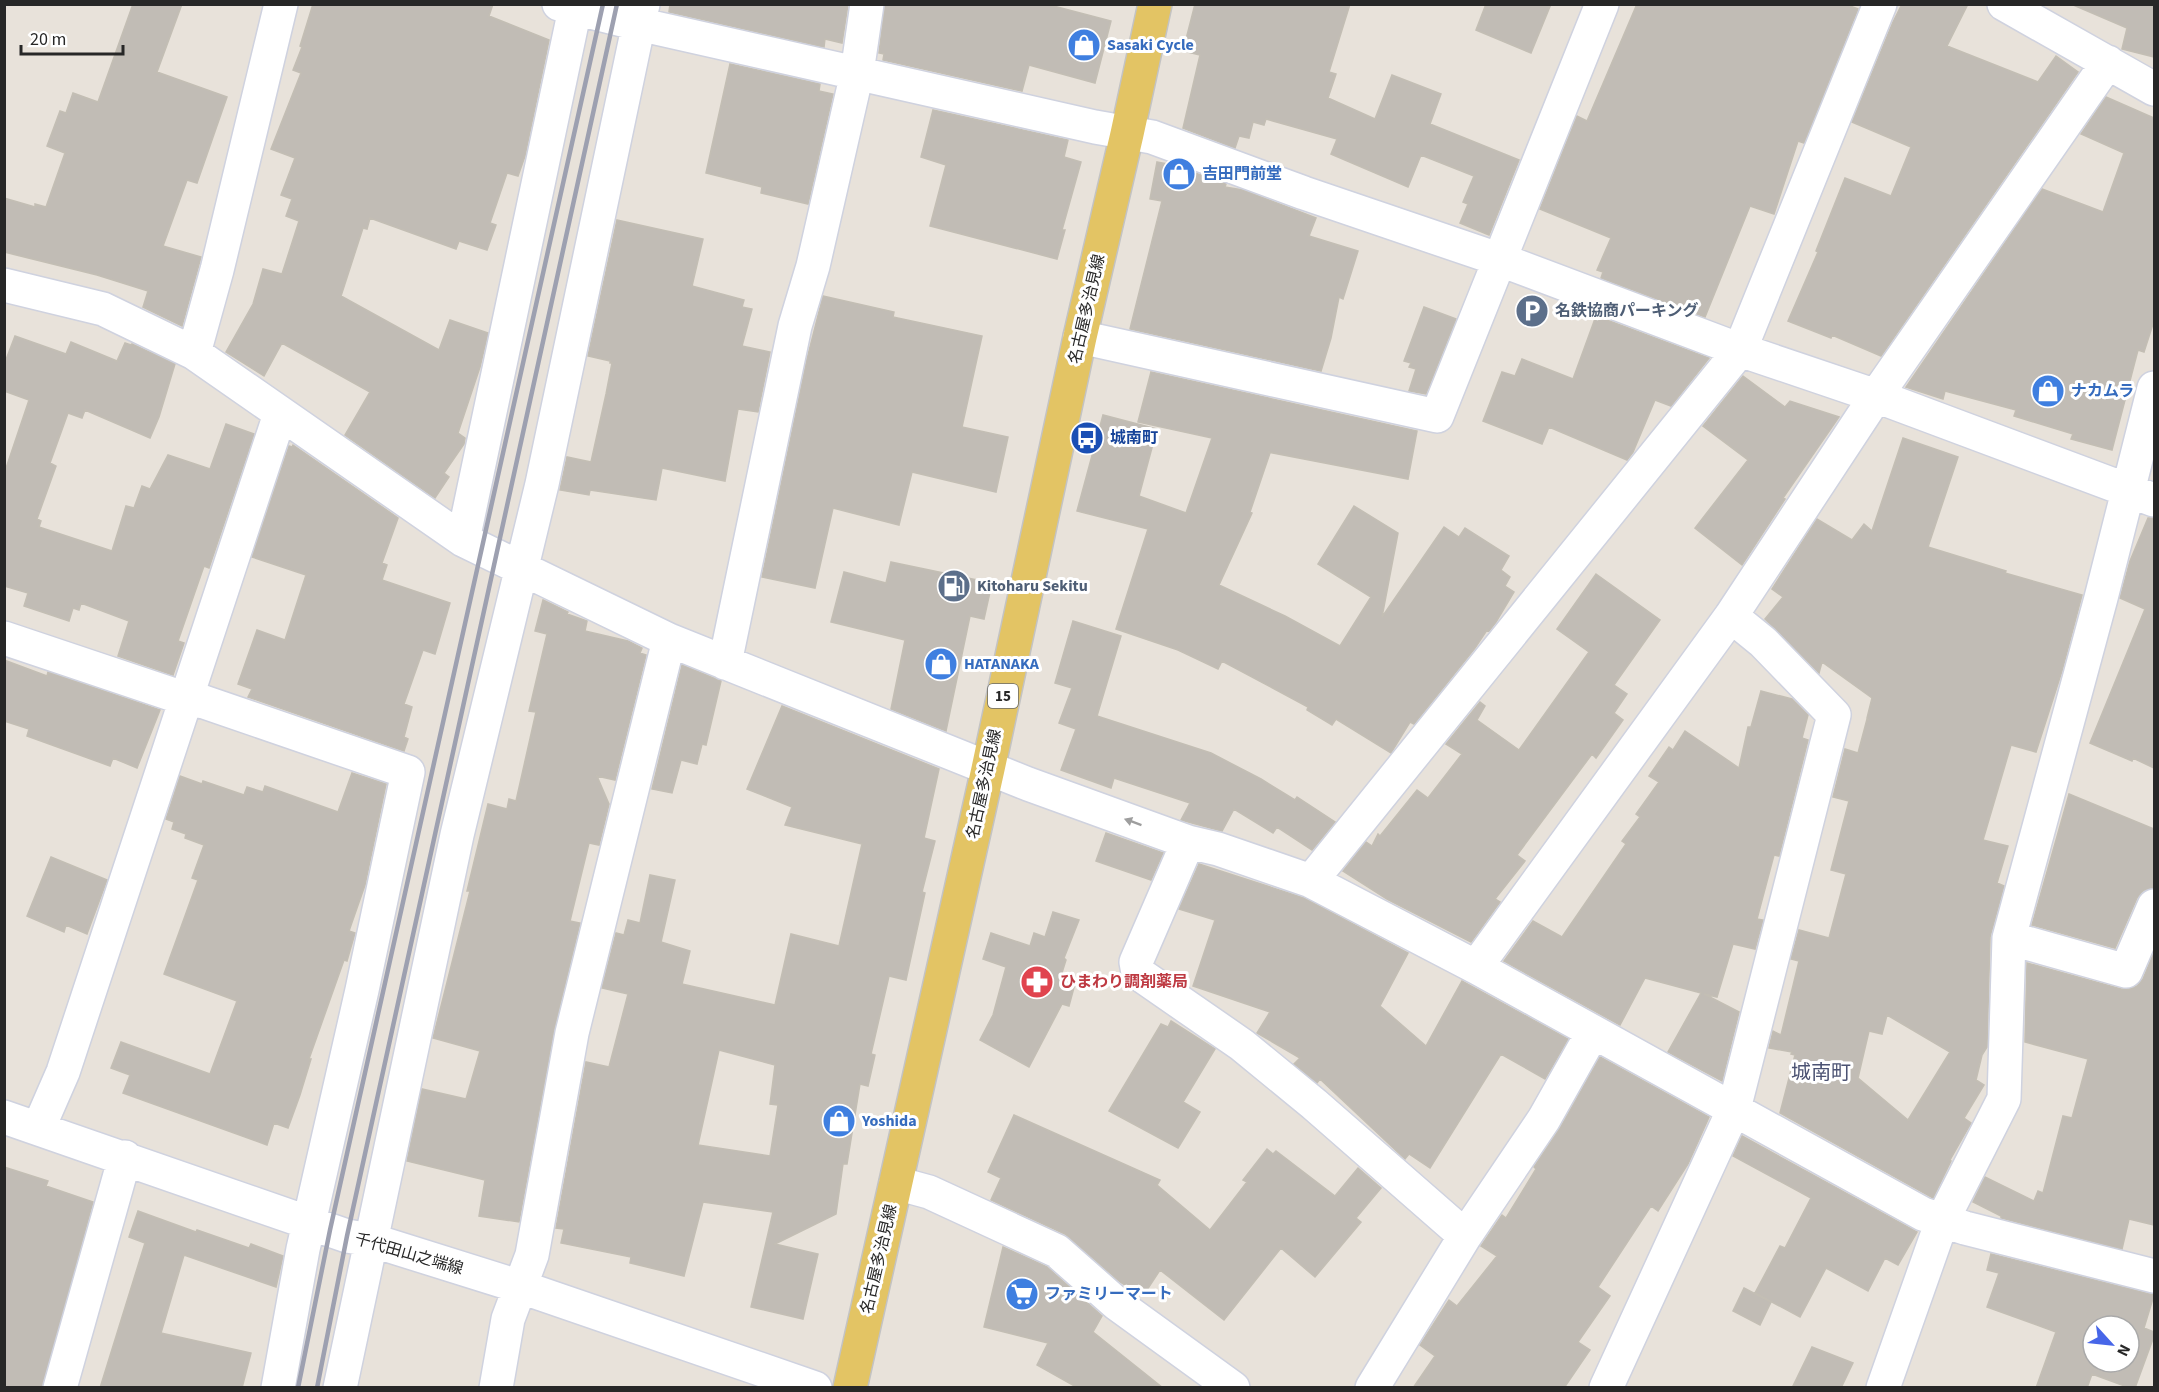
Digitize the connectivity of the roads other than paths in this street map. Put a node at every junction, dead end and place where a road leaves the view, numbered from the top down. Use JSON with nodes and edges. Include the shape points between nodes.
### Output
{"nodes":[{"id":1,"x":281,"y":4,"type":"edge"},
{"id":2,"x":867,"y":4,"type":"edge"},
{"id":3,"x":1155,"y":4,"type":"edge"},
{"id":4,"x":1602,"y":4,"type":"edge"},
{"id":5,"x":1880,"y":4,"type":"edge"},
{"id":6,"x":2004,"y":4,"type":"edge"},
{"id":7,"x":570,"y":6,"type":"edge"},
{"id":8,"x":640,"y":14,"type":"edge"},
{"id":9,"x":2108,"y":62,"type":"junction"},
{"id":10,"x":857,"y":73,"type":"junction"},
{"id":11,"x":2154,"y":89,"type":"edge"},
{"id":12,"x":1127,"y":134,"type":"junction"},
{"id":13,"x":1501,"y":260,"type":"junction"},
{"id":14,"x":4,"y":285,"type":"edge"},
{"id":15,"x":1080,"y":337,"type":"junction"},
{"id":16,"x":1740,"y":350,"type":"junction"},
{"id":17,"x":194,"y":352,"type":"junction"},
{"id":18,"x":2154,"y":388,"type":"edge"},
{"id":19,"x":1876,"y":396,"type":"junction"},
{"id":20,"x":280,"y":414,"type":"junction"},
{"id":21,"x":2141,"y":495,"type":"edge"},
{"id":22,"x":463,"y":540,"type":"junction"},
{"id":23,"x":522,"y":568,"type":"junction"},
{"id":24,"x":1731,"y":616,"type":"junction"},
{"id":25,"x":4,"y":638,"type":"edge"},
{"id":26,"x":669,"y":640,"type":"junction"},
{"id":27,"x":725,"y":663,"type":"junction"},
{"id":28,"x":186,"y":699,"type":"junction"},
{"id":29,"x":988,"y":769,"type":"junction"},
{"id":30,"x":1188,"y":842,"type":"junction"},
{"id":31,"x":1311,"y":881,"type":"junction"},
{"id":32,"x":2154,"y":906,"type":"edge"},
{"id":33,"x":2008,"y":938,"type":"junction"},
{"id":34,"x":1476,"y":967,"type":"junction"},
{"id":35,"x":1593,"y":1032,"type":"junction"},
{"id":36,"x":1734,"y":1109,"type":"junction"},
{"id":37,"x":4,"y":1117,"type":"edge"},
{"id":38,"x":39,"y":1127,"type":"junction"},
{"id":39,"x":125,"y":1157,"type":"junction"},
{"id":40,"x":896,"y":1183,"type":"junction"},
{"id":41,"x":1942,"y":1221,"type":"junction"},
{"id":42,"x":310,"y":1223,"type":"junction"},
{"id":43,"x":1465,"y":1236,"type":"junction"},
{"id":44,"x":371,"y":1240,"type":"junction"},
{"id":45,"x":2154,"y":1276,"type":"edge"},
{"id":46,"x":521,"y":1287,"type":"junction"},
{"id":47,"x":60,"y":1388,"type":"edge"},
{"id":48,"x":278,"y":1388,"type":"edge"},
{"id":49,"x":340,"y":1388,"type":"edge"},
{"id":50,"x":496,"y":1388,"type":"edge"},
{"id":51,"x":815,"y":1388,"type":"edge"},
{"id":52,"x":850,"y":1388,"type":"edge"},
{"id":53,"x":1233,"y":1388,"type":"edge"},
{"id":54,"x":1372,"y":1388,"type":"edge"},
{"id":55,"x":1606,"y":1388,"type":"edge"},
{"id":56,"x":1883,"y":1388,"type":"edge"}],
"edges":[{"from":1,"to":17,"type":"street"},
{"from":2,"to":10,"type":"street"},
{"from":3,"to":12,"type":"main road","name":"名古屋多治見線","number":"15"},
{"from":4,"to":13,"type":"street"},
{"from":5,"to":16,"type":"street"},
{"from":6,"to":9,"type":"street"},
{"from":7,"to":8,"type":"street"},
{"from":7,"to":22,"type":"street"},
{"from":8,"to":10,"type":"street"},
{"from":8,"to":23,"type":"street"},
{"from":9,"to":11,"type":"street"},
{"from":9,"to":19,"type":"street"},
{"from":10,"to":12,"type":"street"},
{"from":10,"to":27,"type":"street","via":[[813,266],[795,326]]},
{"from":12,"to":13,"type":"street","via":[[1152,137]]},
{"from":12,"to":15,"type":"main road","name":"名古屋多治見線","number":"15"},
{"from":13,"to":15,"type":"street","via":[[1437,416]]},
{"from":13,"to":16,"type":"street"},
{"from":14,"to":17,"type":"street","via":[[103,309]]},
{"from":15,"to":29,"type":"main road","name":"名古屋多治見線","number":"15"},
{"from":16,"to":19,"type":"street"},
{"from":16,"to":31,"type":"street"},
{"from":17,"to":20,"type":"street"},
{"from":18,"to":21,"type":"street"},
{"from":19,"to":21,"type":"street"},
{"from":19,"to":24,"type":"street"},
{"from":20,"to":22,"type":"street"},
{"from":20,"to":28,"type":"street"},
{"from":21,"to":33,"type":"street"},
{"from":22,"to":23,"type":"street"},
{"from":23,"to":26,"type":"street"},
{"from":23,"to":44,"type":"street","via":[[457,835]]},
{"from":24,"to":34,"type":"street"},
{"from":24,"to":36,"type":"street","via":[[1763,642],[1834,715]]},
{"from":25,"to":28,"type":"street"},
{"from":26,"to":27,"type":"street"},
{"from":26,"to":46,"type":"street","via":[[572,1033],[532,1255]]},
{"from":27,"to":29,"type":"street"},
{"from":28,"to":38,"type":"street","via":[[63,1072]]},
{"from":28,"to":42,"type":"street","via":[[408,772]]},
{"from":30,"to":29,"type":"street","one_way":true},
{"from":29,"to":40,"type":"main road","name":"名古屋多治見線","number":"15"},
{"from":30,"to":31,"type":"street"},
{"from":30,"to":43,"type":"street","via":[[1136,962],[1138,973],[1242,1045]]},
{"from":31,"to":34,"type":"street"},
{"from":32,"to":33,"type":"street","via":[[2126,971]]},
{"from":33,"to":41,"type":"street","via":[[2004,1099]]},
{"from":34,"to":35,"type":"street"},
{"from":35,"to":36,"type":"street"},
{"from":35,"to":43,"type":"street","via":[[1544,1119]]},
{"from":36,"to":41,"type":"street"},
{"from":36,"to":55,"type":"street"},
{"from":37,"to":38,"type":"street","name":"千代田山之端線"},
{"from":38,"to":39,"type":"street","name":"千代田山之端線"},
{"from":39,"to":42,"type":"street","name":"千代田山之端線"},
{"from":39,"to":47,"type":"street"},
{"from":40,"to":52,"type":"main road","name":"名古屋多治見線","number":"15"},
{"from":40,"to":53,"type":"street","via":[[929,1192],[1057,1251],[1117,1304]]},
{"from":41,"to":45,"type":"street"},
{"from":41,"to":56,"type":"street"},
{"from":42,"to":44,"type":"street","name":"千代田山之端線"},
{"from":42,"to":48,"type":"street"},
{"from":43,"to":54,"type":"street"},
{"from":44,"to":46,"type":"street","name":"千代田山之端線"},
{"from":44,"to":49,"type":"street"},
{"from":46,"to":50,"type":"street","via":[[508,1319]]},
{"from":46,"to":51,"type":"street","name":"千代田山之端線"}]}
